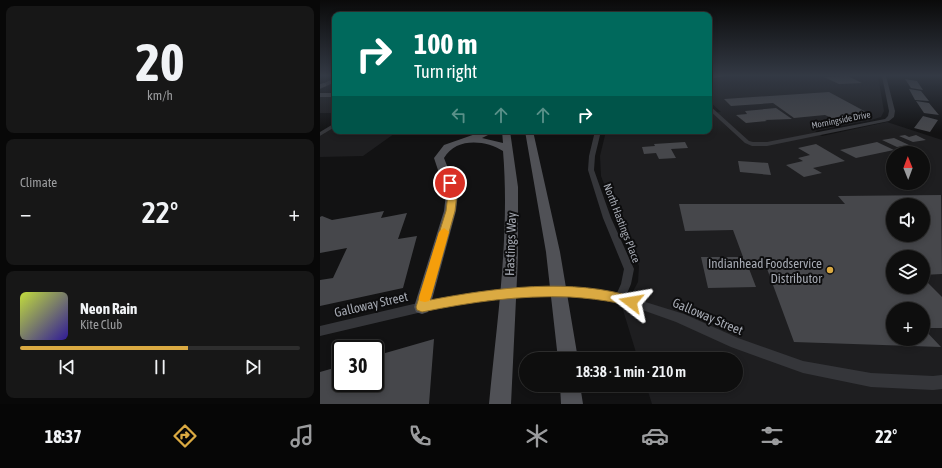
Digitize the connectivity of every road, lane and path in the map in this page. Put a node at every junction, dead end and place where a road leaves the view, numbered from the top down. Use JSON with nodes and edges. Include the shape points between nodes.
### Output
{"nodes":[{"id":1,"x":332,"y":95,"type":"edge"},
{"id":2,"x":888,"y":95,"type":"edge"},
{"id":3,"x":320,"y":96,"type":"edge"},
{"id":4,"x":712,"y":110,"type":"edge"},
{"id":5,"x":332,"y":126,"type":"edge"},
{"id":6,"x":320,"y":134,"type":"edge"},
{"id":7,"x":483,"y":134,"type":"edge"},
{"id":8,"x":506,"y":134,"type":"edge"},
{"id":9,"x":530,"y":134,"type":"edge"},
{"id":10,"x":597,"y":134,"type":"edge"},
{"id":11,"x":466,"y":140,"type":"junction"},
{"id":12,"x":508,"y":150,"type":"junction"},
{"id":13,"x":620,"y":298,"type":"junction"},
{"id":14,"x":422,"y":307,"type":"junction"},
{"id":15,"x":320,"y":331,"type":"edge"},
{"id":16,"x":567,"y":352,"type":"edge"},
{"id":17,"x":942,"y":382,"type":"edge"},
{"id":18,"x":571,"y":392,"type":"edge"},
{"id":19,"x":500,"y":404,"type":"edge"},
{"id":20,"x":572,"y":404,"type":"edge"}],
"edges":[{"from":1,"to":3,"type":"main road"},
{"from":2,"to":4,"type":"street","name":"Morningside Drive","via":[[892,111],[891,117],[887,120],[767,144],[752,144]]},
{"from":5,"to":6,"type":"street"},
{"from":7,"to":11,"type":"main road"},
{"from":8,"to":12,"type":"main road","name":"Hastings Way"},
{"from":9,"to":16,"type":"main road","via":[[553,252]]},
{"from":10,"to":13,"type":"street","name":"North Hastings Place","via":[[591,170],[606,218],[629,269]]},
{"from":11,"to":12,"type":"main road","via":[[490,141]]},
{"from":11,"to":14,"type":"main road","via":[[447,147],[439,158],[450,183],[452,200]]},
{"from":12,"to":19,"type":"main road","name":"Hastings Way","via":[[512,187],[511,257]]},
{"from":13,"to":14,"type":"street","name":"Galloway Street","via":[[571,292],[530,292],[477,296]]},
{"from":13,"to":17,"type":"street","name":"Galloway Street","via":[[680,318],[735,343],[803,367],[871,380]]},
{"from":14,"to":15,"type":"street","name":"Galloway Street"},
{"from":18,"to":20,"type":"main road"}]}
